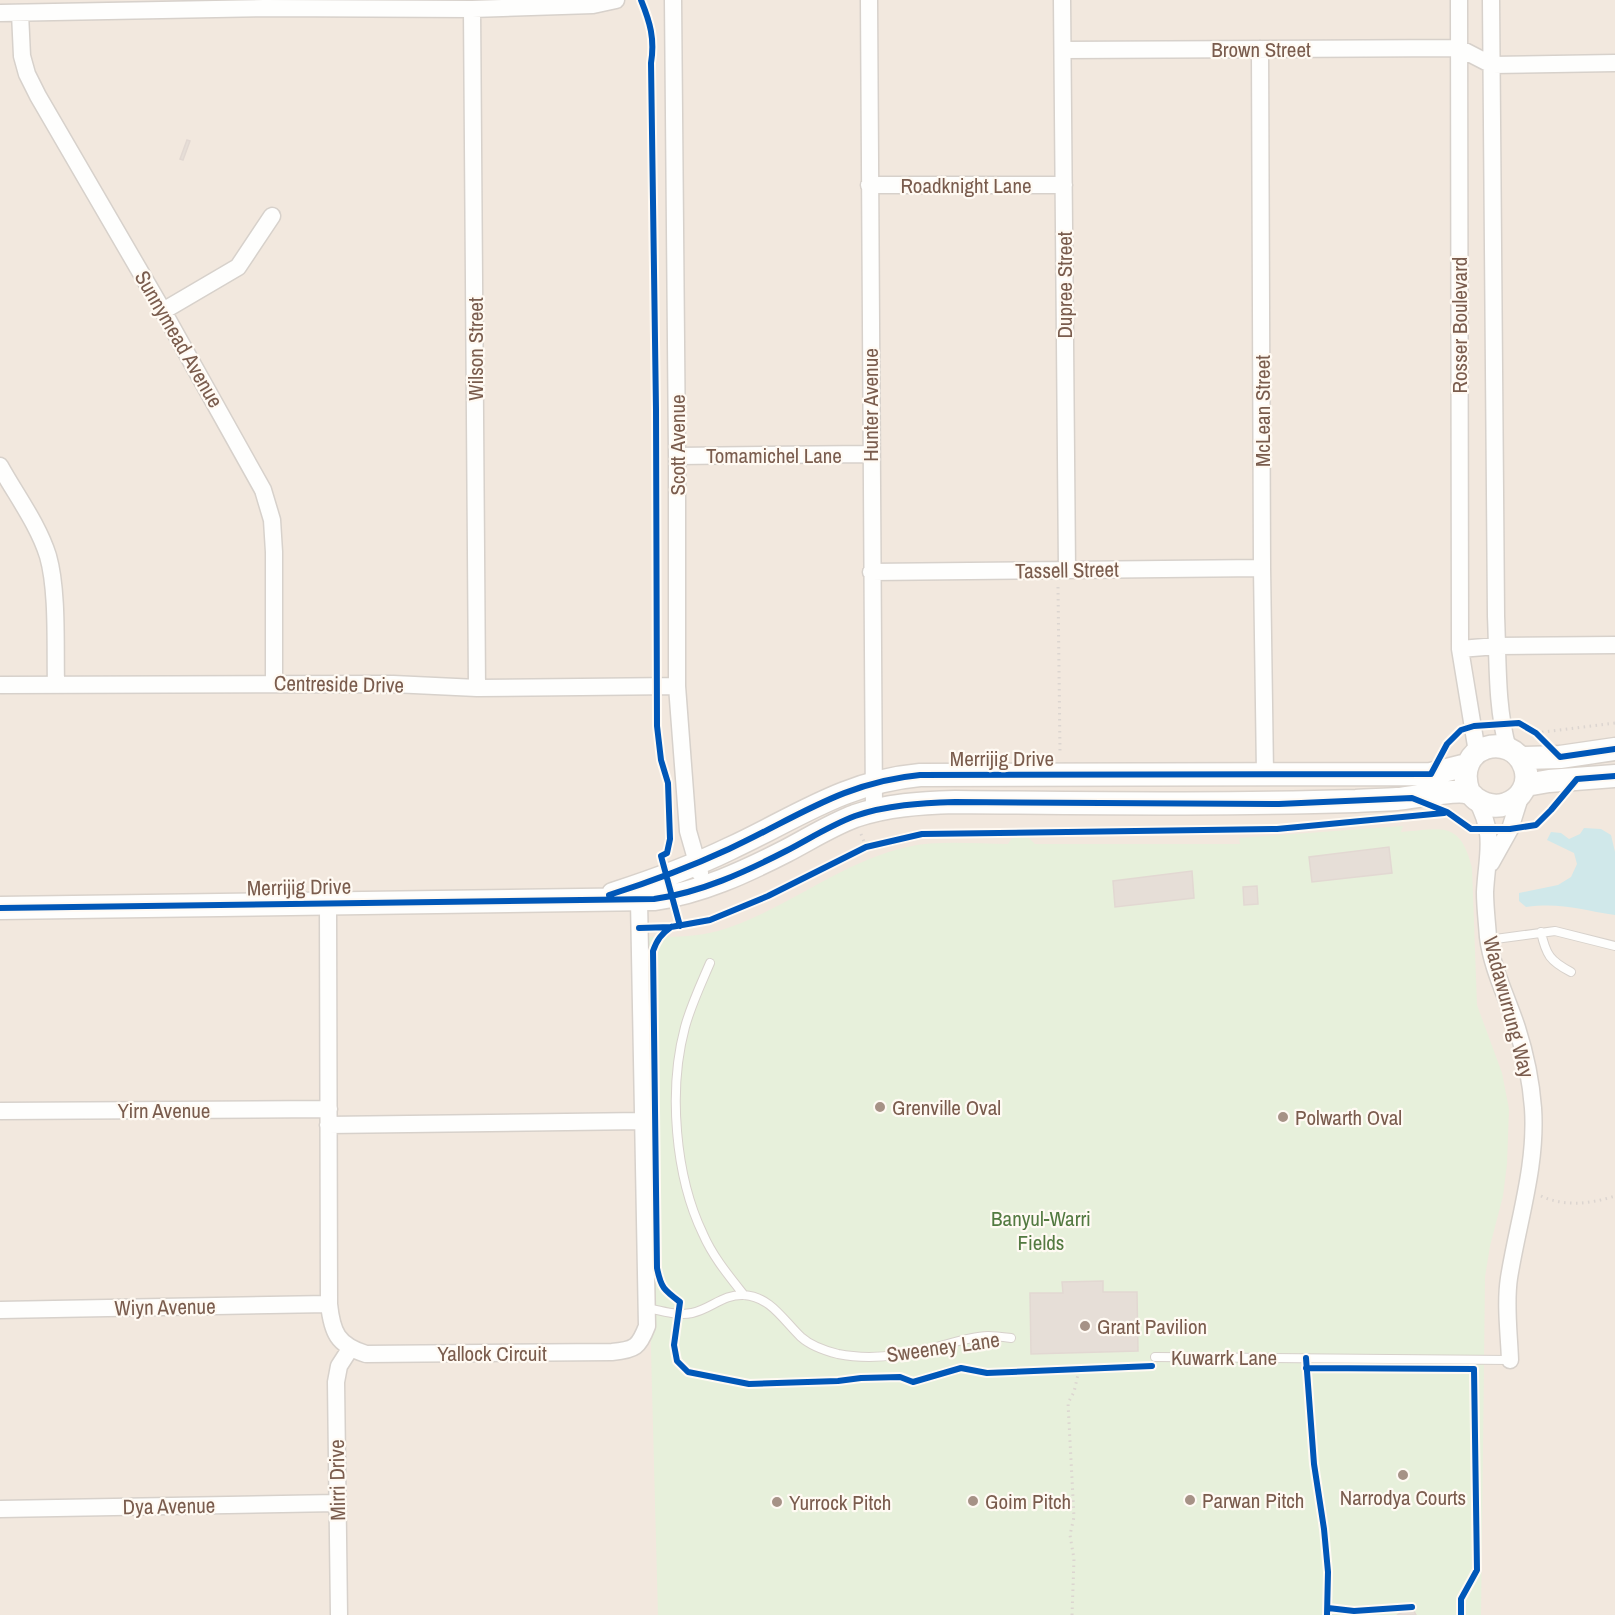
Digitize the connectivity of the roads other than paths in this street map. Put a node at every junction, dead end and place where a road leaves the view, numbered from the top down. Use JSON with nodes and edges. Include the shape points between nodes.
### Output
{"nodes":[{"id":1,"x":616,"y":0,"type":"edge"},
{"id":2,"x":673,"y":0,"type":"edge"},
{"id":3,"x":869,"y":0,"type":"edge"},
{"id":4,"x":1062,"y":0,"type":"edge"},
{"id":5,"x":1458,"y":0,"type":"edge"},
{"id":6,"x":1491,"y":0,"type":"edge"},
{"id":7,"x":264,"y":4,"type":"edge"},
{"id":8,"x":492,"y":4,"type":"edge"},
{"id":9,"x":472,"y":9,"type":"junction"},
{"id":10,"x":0,"y":13,"type":"edge"},
{"id":11,"x":20,"y":13,"type":"junction"},
{"id":12,"x":1459,"y":48,"type":"junction"},
{"id":13,"x":1260,"y":49,"type":"junction"},
{"id":14,"x":1063,"y":50,"type":"junction"},
{"id":15,"x":1615,"y":63,"type":"edge"},
{"id":16,"x":1492,"y":64,"type":"junction"},
{"id":17,"x":869,"y":185,"type":"junction"},
{"id":18,"x":1064,"y":185,"type":"junction"},
{"id":19,"x":272,"y":216,"type":"dead end"},
{"id":20,"x":163,"y":311,"type":"junction"},
{"id":21,"x":871,"y":454,"type":"junction"},
{"id":22,"x":677,"y":456,"type":"junction"},
{"id":23,"x":0,"y":466,"type":"edge"},
{"id":24,"x":1262,"y":568,"type":"junction"},
{"id":25,"x":1062,"y":570,"type":"junction"},
{"id":26,"x":871,"y":572,"type":"junction"},
{"id":27,"x":1615,"y":645,"type":"edge"},
{"id":28,"x":1497,"y":646,"type":"junction"},
{"id":29,"x":1460,"y":650,"type":"junction"},
{"id":30,"x":274,"y":684,"type":"junction"},
{"id":31,"x":0,"y":685,"type":"edge"},
{"id":32,"x":56,"y":685,"type":"junction"},
{"id":33,"x":677,"y":686,"type":"junction"},
{"id":34,"x":477,"y":688,"type":"junction"},
{"id":35,"x":1615,"y":749,"type":"edge"},
{"id":36,"x":1514,"y":753,"type":"junction"},
{"id":37,"x":1472,"y":758,"type":"junction"},
{"id":38,"x":1265,"y":773,"type":"junction"},
{"id":39,"x":1615,"y":776,"type":"edge"},
{"id":40,"x":874,"y":782,"type":"junction"},
{"id":41,"x":1523,"y":790,"type":"junction"},
{"id":42,"x":1473,"y":796,"type":"junction"},
{"id":43,"x":874,"y":811,"type":"junction"},
{"id":44,"x":697,"y":864,"type":"junction"},
{"id":45,"x":1488,"y":869,"type":"junction"},
{"id":46,"x":705,"y":886,"type":"junction"},
{"id":47,"x":598,"y":899,"type":"junction"},
{"id":48,"x":639,"y":900,"type":"junction"},
{"id":49,"x":328,"y":903,"type":"junction"},
{"id":50,"x":0,"y":908,"type":"edge"},
{"id":51,"x":1541,"y":932,"type":"junction"},
{"id":52,"x":1488,"y":940,"type":"junction"},
{"id":53,"x":1615,"y":946,"type":"edge"},
{"id":54,"x":710,"y":963,"type":"dead end"},
{"id":55,"x":1571,"y":972,"type":"dead end"},
{"id":56,"x":0,"y":1111,"type":"edge"},
{"id":57,"x":328,"y":1117,"type":"junction"},
{"id":58,"x":643,"y":1121,"type":"junction"},
{"id":59,"x":744,"y":1295,"type":"junction"},
{"id":60,"x":329,"y":1304,"type":"junction"},
{"id":61,"x":647,"y":1308,"type":"junction"},
{"id":62,"x":0,"y":1310,"type":"edge"},
{"id":63,"x":1011,"y":1338,"type":"dead end"},
{"id":64,"x":350,"y":1349,"type":"junction"},
{"id":65,"x":1155,"y":1357,"type":"dead end"},
{"id":66,"x":1510,"y":1360,"type":"joint"},
{"id":67,"x":337,"y":1503,"type":"junction"},
{"id":68,"x":0,"y":1509,"type":"edge"},
{"id":69,"x":339,"y":1615,"type":"edge"}],
"edges":[{"from":1,"to":8,"type":"street","via":[[593,5]]},
{"from":2,"to":22,"type":"street","name":"Scott Avenue"},
{"from":3,"to":17,"type":"street","name":"Hunter Avenue"},
{"from":4,"to":14,"type":"street","name":"Dupree Street"},
{"from":5,"to":12,"type":"street","name":"Rosser Boulevard"},
{"from":6,"to":16,"type":"street","name":"Rosser Boulevard"},
{"from":7,"to":9,"type":"street"},
{"from":7,"to":11,"type":"street"},
{"from":8,"to":9,"type":"street"},
{"from":9,"to":34,"type":"street","name":"Wilson Street"},
{"from":10,"to":11,"type":"street"},
{"from":11,"to":20,"type":"street","name":"Sunnymead Avenue","via":[[27,74]]},
{"from":12,"to":13,"type":"street","name":"Brown Street"},
{"from":12,"to":16,"type":"street"},
{"from":12,"to":29,"type":"street","name":"Rosser Boulevard"},
{"from":13,"to":14,"type":"street","name":"Brown Street"},
{"from":13,"to":24,"type":"street","name":"McLean Street"},
{"from":14,"to":18,"type":"street","name":"Dupree Street"},
{"from":15,"to":16,"type":"street"},
{"from":16,"to":28,"type":"street","name":"Rosser Boulevard"},
{"from":17,"to":18,"type":"street","name":"Roadknight Lane"},
{"from":17,"to":21,"type":"street","name":"Hunter Avenue"},
{"from":18,"to":25,"type":"street","name":"Dupree Street"},
{"from":19,"to":20,"type":"street","via":[[238,267]]},
{"from":20,"to":30,"type":"street","name":"Sunnymead Avenue","via":[[263,490],[272,520]]},
{"from":21,"to":22,"type":"street","name":"Tomamichel Lane"},
{"from":21,"to":26,"type":"street","name":"Hunter Avenue"},
{"from":22,"to":33,"type":"street","name":"Scott Avenue"},
{"from":23,"to":32,"type":"street","via":[[47,554],[53,590]]},
{"from":24,"to":25,"type":"street","name":"Tassell Street"},
{"from":24,"to":38,"type":"street","name":"McLean Street"},
{"from":25,"to":26,"type":"street","name":"Tassell Street"},
{"from":26,"to":40,"type":"street","name":"Hunter Avenue"},
{"from":27,"to":28,"type":"street"},
{"from":28,"to":29,"type":"street"},
{"from":28,"to":36,"type":"street","name":"Rosser Boulevard","via":[[1503,724]]},
{"from":29,"to":37,"type":"street","name":"Rosser Boulevard"},
{"from":30,"to":32,"type":"street","name":"Centreside Drive"},
{"from":30,"to":34,"type":"street","name":"Centreside Drive"},
{"from":31,"to":32,"type":"street","name":"Centreside Drive"},
{"from":33,"to":34,"type":"street","name":"Centreside Drive"},
{"from":33,"to":44,"type":"street","name":"Scott Avenue","via":[[688,831]]},
{"from":35,"to":36,"type":"street","name":"Merrijig Drive","via":[[1560,758]]},
{"from":36,"to":37,"type":"street","name":"Merrijig Drive","via":[[1498,747]]},
{"from":36,"to":41,"type":"street","via":[[1525,769]]},
{"from":37,"to":38,"type":"street","name":"Merrijig Drive","via":[[1431,774]]},
{"from":37,"to":42,"type":"street","via":[[1464,774]]},
{"from":38,"to":40,"type":"street","name":"Merrijig Drive","via":[[920,775]]},
{"from":39,"to":41,"type":"street","name":"Merrijig Drive","via":[[1549,781]]},
{"from":40,"to":43,"type":"street","name":"Hunter Avenue"},
{"from":40,"to":44,"type":"street","name":"Merrijig Drive","via":[[810,806]]},
{"from":41,"to":42,"type":"street","name":"Merrijig Drive","via":[[1506,804],[1495,806]]},
{"from":41,"to":45,"type":"street","name":"Wadawurrung Way","via":[[1510,829]]},
{"from":42,"to":43,"type":"street","name":"Merrijig Drive","via":[[1446,793],[1396,800],[1279,804],[955,802]]},
{"from":42,"to":45,"type":"street","name":"Wadawurrung Way","via":[[1489,829]]},
{"from":43,"to":46,"type":"street","name":"Merrijig Drive","via":[[854,816],[747,870]]},
{"from":44,"to":46,"type":"street","name":"Scott Avenue"},
{"from":44,"to":47,"type":"street","name":"Merrijig Drive"},
{"from":45,"to":52,"type":"street","name":"Wadawurrung Way"},
{"from":46,"to":48,"type":"street","name":"Merrijig Drive","via":[[668,897]]},
{"from":47,"to":48,"type":"street","name":"Merrijig Drive"},
{"from":47,"to":49,"type":"street","name":"Merrijig Drive"},
{"from":48,"to":58,"type":"street","name":"Yallock Circuit"},
{"from":49,"to":50,"type":"street","name":"Merrijig Drive"},
{"from":49,"to":57,"type":"street"},
{"from":51,"to":52,"type":"lane"},
{"from":51,"to":53,"type":"lane","via":[[1571,934]]},
{"from":51,"to":55,"type":"lane","via":[[1550,958]]},
{"from":52,"to":66,"type":"street","name":"Wadawurrung Way","via":[[1496,974],[1517,1027],[1533,1109],[1528,1191],[1509,1281]]},
{"from":54,"to":59,"type":"lane","via":[[685,1029],[676,1117],[694,1214],[711,1250]]},
{"from":56,"to":57,"type":"street","name":"Yirn Avenue"},
{"from":57,"to":58,"type":"street","name":"Yirn Avenue"},
{"from":57,"to":60,"type":"street"},
{"from":58,"to":61,"type":"street","name":"Yallock Circuit"},
{"from":59,"to":61,"type":"lane","via":[[718,1300],[692,1313]]},
{"from":59,"to":63,"type":"lane","name":"Sweeney Lane","via":[[762,1299],[803,1338],[839,1354],[893,1355],[988,1336]]},
{"from":60,"to":62,"type":"street","name":"Wiyn Avenue"},
{"from":60,"to":64,"type":"street","via":[[336,1336]]},
{"from":61,"to":64,"type":"street","name":"Yallock Circuit","via":[[647,1326],[641,1343],[628,1351],[366,1354]]},
{"from":64,"to":67,"type":"street","name":"Mirri Drive","via":[[339,1366],[336,1382]]},
{"from":65,"to":66,"type":"lane","name":"Kuwarrk Lane"},
{"from":67,"to":68,"type":"street","name":"Dya Avenue"},
{"from":67,"to":69,"type":"street","name":"Mirri Drive"}]}
